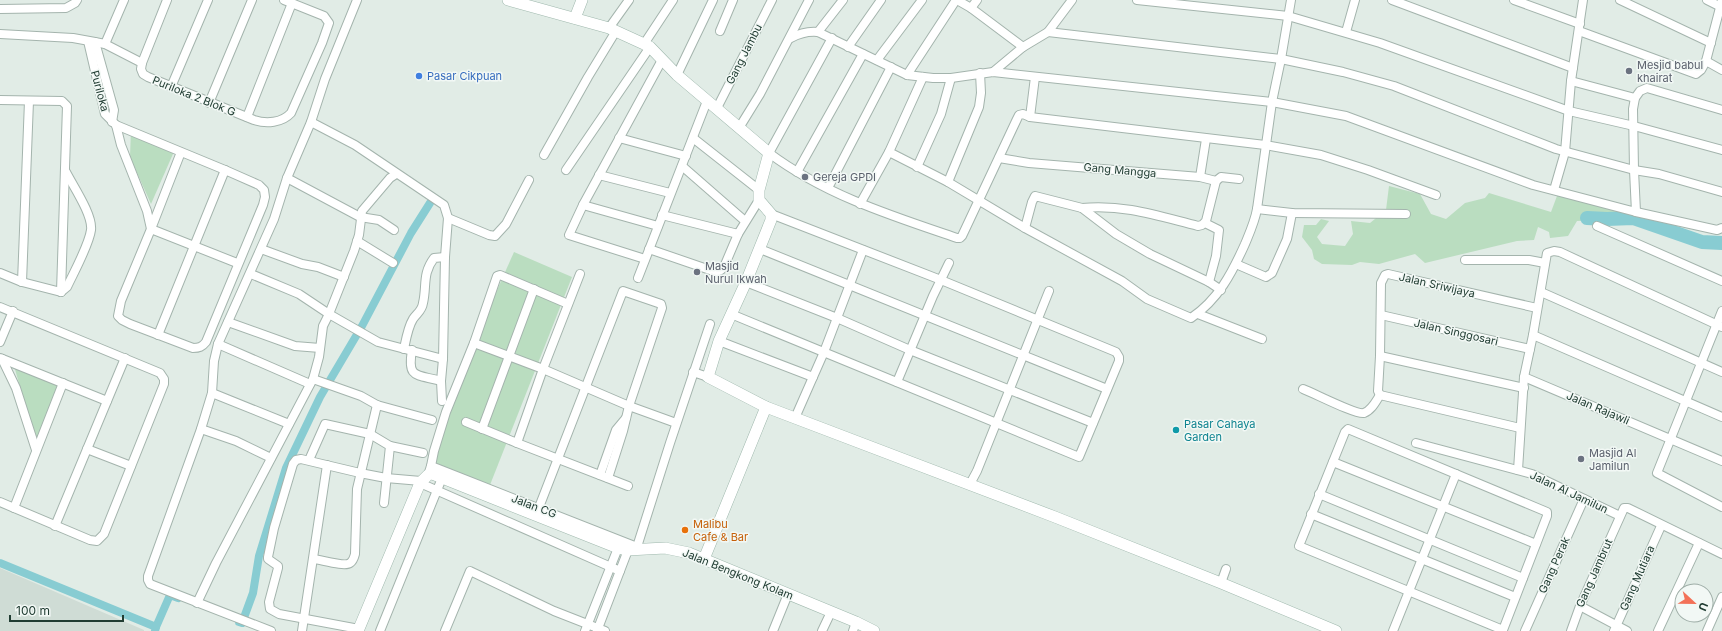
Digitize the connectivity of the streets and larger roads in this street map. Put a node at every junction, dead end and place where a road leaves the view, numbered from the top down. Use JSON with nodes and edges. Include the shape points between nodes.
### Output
{"nodes":[{"id":1,"x":77,"y":0,"type":"edge"},
{"id":2,"x":124,"y":0,"type":"edge"},
{"id":3,"x":167,"y":0,"type":"edge"},
{"id":4,"x":208,"y":0,"type":"edge"},
{"id":5,"x":252,"y":0,"type":"edge"},
{"id":6,"x":284,"y":0,"type":"edge"},
{"id":7,"x":357,"y":0,"type":"edge"},
{"id":8,"x":508,"y":0,"type":"edge"},
{"id":9,"x":582,"y":0,"type":"edge"},
{"id":10,"x":628,"y":0,"type":"edge"},
{"id":11,"x":673,"y":0,"type":"edge"},
{"id":12,"x":714,"y":0,"type":"edge"},
{"id":13,"x":733,"y":0,"type":"edge"},
{"id":14,"x":772,"y":0,"type":"edge"},
{"id":15,"x":809,"y":0,"type":"edge"},
{"id":16,"x":843,"y":0,"type":"edge"},
{"id":17,"x":880,"y":0,"type":"edge"},
{"id":18,"x":922,"y":0,"type":"edge"},
{"id":19,"x":957,"y":0,"type":"edge"},
{"id":20,"x":977,"y":0,"type":"edge"},
{"id":21,"x":1072,"y":0,"type":"edge"},
{"id":22,"x":1141,"y":0,"type":"edge"},
{"id":23,"x":1291,"y":0,"type":"edge"},
{"id":24,"x":1355,"y":0,"type":"edge"},
{"id":25,"x":1392,"y":0,"type":"edge"},
{"id":26,"x":1514,"y":0,"type":"edge"},
{"id":27,"x":1583,"y":0,"type":"edge"},
{"id":28,"x":1620,"y":0,"type":"edge"},
{"id":29,"x":1707,"y":0,"type":"edge"},
{"id":30,"x":292,"y":3,"type":"junction"},
{"id":31,"x":1721,"y":4,"type":"edge"},
{"id":32,"x":0,"y":8,"type":"edge"},
{"id":33,"x":971,"y":8,"type":"junction"},
{"id":34,"x":1288,"y":16,"type":"junction"},
{"id":35,"x":575,"y":18,"type":"junction"},
{"id":36,"x":1720,"y":24,"type":"edge"},
{"id":37,"x":1579,"y":28,"type":"junction"},
{"id":38,"x":612,"y":30,"type":"junction"},
{"id":39,"x":720,"y":32,"type":"dead end"},
{"id":40,"x":818,"y":32,"type":"junction"},
{"id":41,"x":1048,"y":32,"type":"junction"},
{"id":42,"x":1346,"y":32,"type":"junction"},
{"id":43,"x":0,"y":34,"type":"edge"},
{"id":44,"x":791,"y":38,"type":"junction"},
{"id":45,"x":832,"y":38,"type":"junction"},
{"id":46,"x":92,"y":41,"type":"junction"},
{"id":47,"x":1712,"y":43,"type":"junction"},
{"id":48,"x":105,"y":44,"type":"junction"},
{"id":49,"x":647,"y":45,"type":"junction"},
{"id":50,"x":848,"y":47,"type":"junction"},
{"id":51,"x":1023,"y":47,"type":"junction"},
{"id":52,"x":863,"y":54,"type":"junction"},
{"id":53,"x":1282,"y":59,"type":"junction"},
{"id":54,"x":662,"y":60,"type":"junction"},
{"id":55,"x":877,"y":60,"type":"junction"},
{"id":56,"x":1706,"y":61,"type":"junction"},
{"id":57,"x":142,"y":63,"type":"junction"},
{"id":58,"x":891,"y":67,"type":"junction"},
{"id":59,"x":1573,"y":68,"type":"junction"},
{"id":60,"x":1722,"y":70,"type":"edge"},
{"id":61,"x":993,"y":72,"type":"junction"},
{"id":62,"x":980,"y":73,"type":"junction"},
{"id":63,"x":677,"y":74,"type":"junction"},
{"id":64,"x":907,"y":75,"type":"junction"},
{"id":65,"x":923,"y":77,"type":"junction"},
{"id":66,"x":1035,"y":77,"type":"junction"},
{"id":67,"x":951,"y":78,"type":"junction"},
{"id":68,"x":1571,"y":81,"type":"junction"},
{"id":69,"x":172,"y":87,"type":"junction"},
{"id":70,"x":1635,"y":98,"type":"junction"},
{"id":71,"x":0,"y":100,"type":"edge"},
{"id":72,"x":29,"y":101,"type":"junction"},
{"id":73,"x":707,"y":101,"type":"junction"},
{"id":74,"x":209,"y":102,"type":"junction"},
{"id":75,"x":1272,"y":102,"type":"junction"},
{"id":76,"x":717,"y":108,"type":"junction"},
{"id":77,"x":1722,"y":110,"type":"edge"},
{"id":78,"x":1570,"y":111,"type":"junction"},
{"id":79,"x":247,"y":117,"type":"junction"},
{"id":80,"x":1030,"y":117,"type":"junction"},
{"id":81,"x":311,"y":122,"type":"junction"},
{"id":82,"x":114,"y":123,"type":"junction"},
{"id":83,"x":1634,"y":126,"type":"junction"},
{"id":84,"x":739,"y":128,"type":"junction"},
{"id":85,"x":619,"y":138,"type":"junction"},
{"id":86,"x":692,"y":138,"type":"junction"},
{"id":87,"x":1206,"y":139,"type":"junction"},
{"id":88,"x":1265,"y":145,"type":"junction"},
{"id":89,"x":1722,"y":150,"type":"edge"},
{"id":90,"x":181,"y":152,"type":"junction"},
{"id":91,"x":889,"y":152,"type":"junction"},
{"id":92,"x":1565,"y":152,"type":"junction"},
{"id":93,"x":769,"y":153,"type":"junction"},
{"id":94,"x":544,"y":155,"type":"dead end"},
{"id":95,"x":686,"y":156,"type":"junction"},
{"id":96,"x":1000,"y":158,"type":"junction"},
{"id":97,"x":682,"y":166,"type":"junction"},
{"id":98,"x":917,"y":167,"type":"junction"},
{"id":99,"x":225,"y":170,"type":"junction"},
{"id":100,"x":566,"y":170,"type":"dead end"},
{"id":101,"x":1634,"y":170,"type":"junction"},
{"id":102,"x":66,"y":171,"type":"junction"},
{"id":103,"x":797,"y":172,"type":"junction"},
{"id":104,"x":396,"y":174,"type":"junction"},
{"id":105,"x":599,"y":175,"type":"junction"},
{"id":106,"x":1200,"y":177,"type":"junction"},
{"id":107,"x":287,"y":178,"type":"junction"},
{"id":108,"x":1239,"y":179,"type":"dead end"},
{"id":109,"x":529,"y":180,"type":"dead end"},
{"id":110,"x":1216,"y":181,"type":"junction"},
{"id":111,"x":948,"y":182,"type":"junction"},
{"id":112,"x":828,"y":188,"type":"junction"},
{"id":113,"x":1554,"y":190,"type":"junction"},
{"id":114,"x":1722,"y":192,"type":"edge"},
{"id":115,"x":670,"y":193,"type":"junction"},
{"id":116,"x":759,"y":195,"type":"junction"},
{"id":117,"x":1436,"y":195,"type":"dead end"},
{"id":118,"x":979,"y":200,"type":"junction"},
{"id":119,"x":860,"y":204,"type":"junction"},
{"id":120,"x":583,"y":205,"type":"junction"},
{"id":121,"x":1082,"y":208,"type":"junction"},
{"id":122,"x":1257,"y":209,"type":"junction"},
{"id":123,"x":1636,"y":212,"type":"junction"},
{"id":124,"x":1292,"y":213,"type":"junction"},
{"id":125,"x":771,"y":214,"type":"junction"},
{"id":126,"x":1406,"y":214,"type":"dead end"},
{"id":127,"x":662,"y":215,"type":"junction"},
{"id":128,"x":360,"y":217,"type":"junction"},
{"id":129,"x":448,"y":218,"type":"junction"},
{"id":130,"x":745,"y":221,"type":"junction"},
{"id":131,"x":1205,"y":223,"type":"junction"},
{"id":132,"x":658,"y":226,"type":"junction"},
{"id":133,"x":1597,"y":226,"type":"dead end"},
{"id":134,"x":1025,"y":228,"type":"junction"},
{"id":135,"x":1722,"y":228,"type":"edge"},
{"id":136,"x":151,"y":229,"type":"junction"},
{"id":137,"x":394,"y":230,"type":"dead end"},
{"id":138,"x":738,"y":234,"type":"junction"},
{"id":139,"x":357,"y":241,"type":"junction"},
{"id":140,"x":194,"y":246,"type":"junction"},
{"id":141,"x":261,"y":249,"type":"junction"},
{"id":142,"x":649,"y":249,"type":"junction"},
{"id":143,"x":760,"y":249,"type":"junction"},
{"id":144,"x":863,"y":250,"type":"junction"},
{"id":145,"x":445,"y":257,"type":"junction"},
{"id":146,"x":645,"y":259,"type":"junction"},
{"id":147,"x":1466,"y":260,"type":"dead end"},
{"id":148,"x":237,"y":263,"type":"junction"},
{"id":149,"x":393,"y":263,"type":"dead end"},
{"id":150,"x":949,"y":263,"type":"dead end"},
{"id":151,"x":1545,"y":263,"type":"junction"},
{"id":152,"x":1236,"y":264,"type":"junction"},
{"id":153,"x":0,"y":273,"type":"edge"},
{"id":154,"x":251,"y":274,"type":"junction"},
{"id":155,"x":580,"y":274,"type":"dead end"},
{"id":156,"x":344,"y":277,"type":"junction"},
{"id":157,"x":638,"y":278,"type":"dead end"},
{"id":158,"x":941,"y":280,"type":"junction"},
{"id":159,"x":1722,"y":281,"type":"edge"},
{"id":160,"x":22,"y":282,"type":"junction"},
{"id":161,"x":746,"y":282,"type":"junction"},
{"id":162,"x":1209,"y":282,"type":"junction"},
{"id":163,"x":849,"y":285,"type":"junction"},
{"id":164,"x":534,"y":289,"type":"junction"},
{"id":165,"x":1221,"y":290,"type":"junction"},
{"id":166,"x":1049,"y":291,"type":"dead end"},
{"id":167,"x":61,"y":292,"type":"junction"},
{"id":168,"x":1541,"y":292,"type":"junction"},
{"id":169,"x":568,"y":304,"type":"junction"},
{"id":170,"x":0,"y":306,"type":"edge"},
{"id":171,"x":1537,"y":308,"type":"junction"},
{"id":172,"x":13,"y":311,"type":"junction"},
{"id":173,"x":1722,"y":311,"type":"edge"},
{"id":174,"x":329,"y":314,"type":"junction"},
{"id":175,"x":731,"y":314,"type":"junction"},
{"id":176,"x":1198,"y":314,"type":"junction"},
{"id":177,"x":1381,"y":315,"type":"junction"},
{"id":178,"x":925,"y":316,"type":"junction"},
{"id":179,"x":837,"y":318,"type":"junction"},
{"id":180,"x":1038,"y":319,"type":"junction"},
{"id":181,"x":228,"y":322,"type":"junction"},
{"id":182,"x":710,"y":324,"type":"dead end"},
{"id":183,"x":1719,"y":326,"type":"edge"},
{"id":184,"x":158,"y":335,"type":"junction"},
{"id":185,"x":1533,"y":335,"type":"junction"},
{"id":186,"x":1262,"y":339,"type":"dead end"},
{"id":187,"x":719,"y":341,"type":"junction"},
{"id":188,"x":0,"y":342,"type":"edge"},
{"id":189,"x":474,"y":343,"type":"junction"},
{"id":190,"x":218,"y":344,"type":"junction"},
{"id":191,"x":320,"y":348,"type":"junction"},
{"id":192,"x":1530,"y":349,"type":"junction"},
{"id":193,"x":408,"y":350,"type":"junction"},
{"id":194,"x":910,"y":350,"type":"junction"},
{"id":195,"x":824,"y":352,"type":"junction"},
{"id":196,"x":1024,"y":355,"type":"junction"},
{"id":197,"x":508,"y":356,"type":"junction"},
{"id":198,"x":1380,"y":356,"type":"junction"},
{"id":199,"x":1,"y":358,"type":"edge"},
{"id":200,"x":125,"y":358,"type":"junction"},
{"id":201,"x":444,"y":359,"type":"junction"},
{"id":202,"x":1701,"y":363,"type":"junction"},
{"id":203,"x":543,"y":369,"type":"junction"},
{"id":204,"x":693,"y":372,"type":"junction"},
{"id":205,"x":1722,"y":372,"type":"edge"},
{"id":206,"x":708,"y":377,"type":"junction"},
{"id":207,"x":812,"y":377,"type":"junction"},
{"id":208,"x":1524,"y":377,"type":"junction"},
{"id":209,"x":441,"y":381,"type":"junction"},
{"id":210,"x":312,"y":382,"type":"junction"},
{"id":211,"x":897,"y":382,"type":"junction"},
{"id":212,"x":63,"y":383,"type":"junction"},
{"id":213,"x":586,"y":388,"type":"junction"},
{"id":214,"x":1524,"y":388,"type":"junction"},
{"id":215,"x":1010,"y":389,"type":"junction"},
{"id":216,"x":1107,"y":389,"type":"junction"},
{"id":217,"x":1303,"y":389,"type":"dead end"},
{"id":218,"x":212,"y":393,"type":"junction"},
{"id":219,"x":1380,"y":395,"type":"junction"},
{"id":220,"x":107,"y":400,"type":"junction"},
{"id":221,"x":442,"y":401,"type":"dead end"},
{"id":222,"x":1685,"y":402,"type":"junction"},
{"id":223,"x":377,"y":405,"type":"junction"},
{"id":224,"x":629,"y":406,"type":"junction"},
{"id":225,"x":766,"y":407,"type":"junction"},
{"id":226,"x":626,"y":417,"type":"junction"},
{"id":227,"x":1722,"y":417,"type":"edge"},
{"id":228,"x":795,"y":418,"type":"junction"},
{"id":229,"x":432,"y":420,"type":"dead end"},
{"id":230,"x":466,"y":422,"type":"dead end"},
{"id":231,"x":676,"y":423,"type":"junction"},
{"id":232,"x":996,"y":423,"type":"junction"},
{"id":233,"x":1093,"y":423,"type":"junction"},
{"id":234,"x":289,"y":424,"type":"junction"},
{"id":235,"x":1520,"y":428,"type":"junction"},
{"id":236,"x":201,"y":429,"type":"junction"},
{"id":237,"x":482,"y":429,"type":"junction"},
{"id":238,"x":370,"y":434,"type":"junction"},
{"id":239,"x":1671,"y":440,"type":"junction"},
{"id":240,"x":517,"y":443,"type":"junction"},
{"id":241,"x":1416,"y":443,"type":"dead end"},
{"id":242,"x":390,"y":446,"type":"junction"},
{"id":243,"x":87,"y":449,"type":"junction"},
{"id":244,"x":36,"y":450,"type":"junction"},
{"id":245,"x":423,"y":453,"type":"dead end"},
{"id":246,"x":271,"y":458,"type":"junction"},
{"id":247,"x":557,"y":459,"type":"junction"},
{"id":248,"x":309,"y":460,"type":"junction"},
{"id":249,"x":1333,"y":462,"type":"junction"},
{"id":250,"x":1722,"y":462,"type":"edge"},
{"id":251,"x":327,"y":465,"type":"junction"},
{"id":252,"x":130,"y":466,"type":"junction"},
{"id":253,"x":1518,"y":470,"type":"junction"},
{"id":254,"x":360,"y":473,"type":"junction"},
{"id":255,"x":1456,"y":474,"type":"junction"},
{"id":256,"x":600,"y":475,"type":"junction"},
{"id":257,"x":425,"y":476,"type":"junction"},
{"id":258,"x":386,"y":478,"type":"junction"},
{"id":259,"x":442,"y":478,"type":"junction"},
{"id":260,"x":608,"y":478,"type":"junction"},
{"id":261,"x":970,"y":484,"type":"junction"},
{"id":262,"x":628,"y":486,"type":"dead end"},
{"id":263,"x":437,"y":490,"type":"junction"},
{"id":264,"x":1319,"y":494,"type":"junction"},
{"id":265,"x":1584,"y":499,"type":"junction"},
{"id":266,"x":0,"y":502,"type":"edge"},
{"id":267,"x":384,"y":503,"type":"dead end"},
{"id":268,"x":1444,"y":507,"type":"junction"},
{"id":269,"x":1722,"y":507,"type":"edge"},
{"id":270,"x":14,"y":508,"type":"junction"},
{"id":271,"x":537,"y":512,"type":"junction"},
{"id":272,"x":1311,"y":514,"type":"junction"},
{"id":273,"x":1620,"y":516,"type":"junction"},
{"id":274,"x":55,"y":526,"type":"junction"},
{"id":275,"x":1661,"y":526,"type":"junction"},
{"id":276,"x":1431,"y":540,"type":"junction"},
{"id":277,"x":1699,"y":543,"type":"junction"},
{"id":278,"x":1536,"y":544,"type":"junction"},
{"id":279,"x":630,"y":549,"type":"junction"},
{"id":280,"x":1722,"y":554,"type":"edge"},
{"id":281,"x":314,"y":559,"type":"junction"},
{"id":282,"x":704,"y":559,"type":"junction"},
{"id":283,"x":1422,"y":560,"type":"junction"},
{"id":284,"x":610,"y":567,"type":"junction"},
{"id":285,"x":1226,"y":569,"type":"dead end"},
{"id":286,"x":620,"y":571,"type":"junction"},
{"id":287,"x":1523,"y":578,"type":"junction"},
{"id":288,"x":1221,"y":583,"type":"junction"},
{"id":289,"x":1408,"y":592,"type":"junction"},
{"id":290,"x":788,"y":594,"type":"junction"},
{"id":291,"x":1515,"y":597,"type":"junction"},
{"id":292,"x":1722,"y":597,"type":"edge"},
{"id":293,"x":198,"y":603,"type":"junction"},
{"id":294,"x":1580,"y":606,"type":"junction"},
{"id":295,"x":831,"y":612,"type":"junction"},
{"id":296,"x":304,"y":619,"type":"junction"},
{"id":297,"x":855,"y":627,"type":"edge"},
{"id":298,"x":587,"y":628,"type":"edge"},
{"id":299,"x":1615,"y":629,"type":"edge"},
{"id":300,"x":358,"y":630,"type":"edge"},
{"id":301,"x":600,"y":630,"type":"edge"},
{"id":302,"x":271,"y":631,"type":"edge"},
{"id":303,"x":302,"y":631,"type":"edge"},
{"id":304,"x":380,"y":631,"type":"edge"},
{"id":305,"x":445,"y":631,"type":"edge"},
{"id":306,"x":773,"y":631,"type":"edge"},
{"id":307,"x":822,"y":631,"type":"edge"},
{"id":308,"x":874,"y":631,"type":"edge"},
{"id":309,"x":1337,"y":631,"type":"edge"},
{"id":310,"x":1393,"y":631,"type":"edge"},
{"id":311,"x":1525,"y":631,"type":"edge"},
{"id":312,"x":1571,"y":631,"type":"edge"},
{"id":313,"x":1627,"y":631,"type":"edge"},
{"id":314,"x":1658,"y":631,"type":"edge"},
{"id":315,"x":1707,"y":631,"type":"edge"}],
"edges":[{"from":1,"to":32,"type":"street","via":[[75,4],[66,8]]},
{"from":2,"to":48,"type":"street"},
{"from":3,"to":57,"type":"street"},
{"from":4,"to":69,"type":"street"},
{"from":5,"to":74,"type":"street"},
{"from":6,"to":30,"type":"street"},
{"from":7,"to":81,"type":"street"},
{"from":8,"to":35,"type":"street"},
{"from":9,"to":35,"type":"street"},
{"from":10,"to":38,"type":"street"},
{"from":11,"to":49,"type":"street"},
{"from":12,"to":63,"type":"street"},
{"from":13,"to":39,"type":"street"},
{"from":14,"to":76,"type":"street","name":"Gang Jambu"},
{"from":15,"to":44,"type":"street"},
{"from":16,"to":40,"type":"street"},
{"from":17,"to":50,"type":"street"},
{"from":18,"to":55,"type":"street"},
{"from":19,"to":33,"type":"street"},
{"from":19,"to":64,"type":"street"},
{"from":20,"to":33,"type":"street"},
{"from":21,"to":41,"type":"street"},
{"from":22,"to":34,"type":"street"},
{"from":23,"to":34,"type":"street"},
{"from":24,"to":42,"type":"street"},
{"from":25,"to":59,"type":"street"},
{"from":26,"to":37,"type":"street"},
{"from":27,"to":37,"type":"street"},
{"from":28,"to":47,"type":"street"},
{"from":29,"to":31,"type":"street"},
{"from":30,"to":79,"type":"street"},
{"from":30,"to":79,"type":"street","name":"Puriloka 2 Blok G","via":[[324,16],[329,23],[322,43],[291,113],[282,120],[262,123]]},
{"from":31,"to":36,"type":"street"},
{"from":33,"to":51,"type":"street"},
{"from":34,"to":42,"type":"street"},
{"from":34,"to":53,"type":"street"},
{"from":35,"to":38,"type":"street"},
{"from":36,"to":47,"type":"street"},
{"from":37,"to":56,"type":"street","via":[[1693,74],[1699,73]]},
{"from":37,"to":59,"type":"street"},
{"from":38,"to":49,"type":"street"},
{"from":38,"to":94,"type":"street"},
{"from":40,"to":44,"type":"street","via":[[809,31]]},
{"from":40,"to":45,"type":"street"},
{"from":41,"to":51,"type":"street"},
{"from":41,"to":53,"type":"street"},
{"from":42,"to":78,"type":"street"},
{"from":43,"to":46,"type":"street"},
{"from":44,"to":84,"type":"street"},
{"from":45,"to":50,"type":"street"},
{"from":45,"to":93,"type":"street"},
{"from":46,"to":48,"type":"street"},
{"from":46,"to":82,"type":"street","name":"Puriloka","via":[[105,114]]},
{"from":47,"to":56,"type":"street"},
{"from":48,"to":57,"type":"street"},
{"from":49,"to":54,"type":"street"},
{"from":49,"to":100,"type":"street"},
{"from":50,"to":52,"type":"street"},
{"from":51,"to":61,"type":"street"},
{"from":52,"to":55,"type":"street"},
{"from":52,"to":103,"type":"street"},
{"from":53,"to":75,"type":"street"},
{"from":53,"to":92,"type":"street","via":[[1394,86]]},
{"from":54,"to":63,"type":"street"},
{"from":54,"to":85,"type":"street"},
{"from":55,"to":58,"type":"street"},
{"from":56,"to":60,"type":"street"},
{"from":57,"to":69,"type":"street","name":"Puriloka 2 Blok G","via":[[142,74]]},
{"from":58,"to":64,"type":"street"},
{"from":58,"to":112,"type":"street"},
{"from":59,"to":68,"type":"street"},
{"from":61,"to":62,"type":"street"},
{"from":61,"to":66,"type":"street"},
{"from":62,"to":67,"type":"street"},
{"from":62,"to":111,"type":"street","via":[[979,107]]},
{"from":63,"to":73,"type":"street"},
{"from":64,"to":65,"type":"street"},
{"from":65,"to":67,"type":"street"},
{"from":65,"to":91,"type":"street"},
{"from":66,"to":75,"type":"street"},
{"from":66,"to":80,"type":"street"},
{"from":67,"to":98,"type":"street","via":[[941,114]]},
{"from":68,"to":70,"type":"street"},
{"from":68,"to":78,"type":"street"},
{"from":69,"to":74,"type":"street","name":"Puriloka 2 Blok G"},
{"from":70,"to":77,"type":"street","via":[[1640,91],[1647,88]]},
{"from":70,"to":83,"type":"street"},
{"from":71,"to":72,"type":"street"},
{"from":72,"to":102,"type":"street","via":[[56,100],[67,106]]},
{"from":72,"to":160,"type":"street"},
{"from":73,"to":76,"type":"street"},
{"from":73,"to":86,"type":"street"},
{"from":74,"to":79,"type":"street","name":"Puriloka 2 Blok G"},
{"from":75,"to":88,"type":"street"},
{"from":75,"to":113,"type":"street","via":[[1346,116],[1518,180]]},
{"from":76,"to":84,"type":"street"},
{"from":78,"to":83,"type":"street"},
{"from":78,"to":92,"type":"street"},
{"from":80,"to":87,"type":"street"},
{"from":80,"to":96,"type":"street","via":[[1020,115]]},
{"from":81,"to":104,"type":"street","via":[[355,145]]},
{"from":81,"to":107,"type":"street"},
{"from":82,"to":90,"type":"street"},
{"from":82,"to":136,"type":"street","name":"Puriloka","via":[[147,211]]},
{"from":83,"to":89,"type":"street"},
{"from":83,"to":101,"type":"street"},
{"from":84,"to":93,"type":"street"},
{"from":85,"to":95,"type":"street"},
{"from":85,"to":105,"type":"street"},
{"from":86,"to":95,"type":"street"},
{"from":86,"to":116,"type":"street"},
{"from":87,"to":88,"type":"street"},
{"from":87,"to":106,"type":"street"},
{"from":88,"to":117,"type":"street","via":[[1321,155]]},
{"from":88,"to":122,"type":"street"},
{"from":90,"to":99,"type":"street"},
{"from":90,"to":136,"type":"street"},
{"from":91,"to":98,"type":"street"},
{"from":91,"to":119,"type":"street"},
{"from":92,"to":101,"type":"street"},
{"from":92,"to":113,"type":"street"},
{"from":93,"to":103,"type":"street"},
{"from":93,"to":116,"type":"street"},
{"from":95,"to":97,"type":"street"},
{"from":96,"to":106,"type":"street","name":"Gang Mangga","via":[[1029,163]]},
{"from":96,"to":118,"type":"street"},
{"from":97,"to":115,"type":"street"},
{"from":97,"to":130,"type":"street"},
{"from":98,"to":111,"type":"street"},
{"from":99,"to":140,"type":"street"},
{"from":99,"to":148,"type":"street","via":[[258,185],[264,190],[265,197]]},
{"from":101,"to":114,"type":"street","via":[[1659,174]]},
{"from":101,"to":123,"type":"street"},
{"from":102,"to":167,"type":"street"},
{"from":102,"to":167,"type":"street","via":[[87,212],[91,228],[89,239],[67,287]]},
{"from":103,"to":112,"type":"street"},
{"from":104,"to":128,"type":"street","via":[[366,205]]},
{"from":104,"to":129,"type":"street","via":[[444,205]]},
{"from":105,"to":115,"type":"street"},
{"from":105,"to":120,"type":"street"},
{"from":106,"to":110,"type":"street","name":"Gang Mangga"},
{"from":107,"to":128,"type":"street"},
{"from":107,"to":141,"type":"street"},
{"from":108,"to":110,"type":"street","name":"Gang Mangga","via":[[1221,176]]},
{"from":109,"to":129,"type":"street","via":[[506,224],[495,236]]},
{"from":110,"to":131,"type":"street"},
{"from":111,"to":118,"type":"street"},
{"from":112,"to":119,"type":"street"},
{"from":113,"to":123,"type":"street"},
{"from":115,"to":127,"type":"street"},
{"from":116,"to":125,"type":"street"},
{"from":116,"to":130,"type":"street"},
{"from":118,"to":119,"type":"street","via":[[960,238]]},
{"from":118,"to":134,"type":"street"},
{"from":120,"to":132,"type":"street"},
{"from":120,"to":146,"type":"street","via":[[569,232],[570,236]]},
{"from":121,"to":131,"type":"street","via":[[1124,208],[1198,226]]},
{"from":121,"to":134,"type":"street","via":[[1035,196]]},
{"from":121,"to":162,"type":"street","via":[[1116,234],[1150,254]]},
{"from":122,"to":124,"type":"street"},
{"from":122,"to":152,"type":"street"},
{"from":123,"to":135,"type":"street","via":[[1717,230]]},
{"from":124,"to":126,"type":"street"},
{"from":124,"to":152,"type":"street","via":[[1287,239],[1269,276]]},
{"from":125,"to":143,"type":"street"},
{"from":125,"to":144,"type":"street"},
{"from":127,"to":132,"type":"street"},
{"from":127,"to":138,"type":"street"},
{"from":128,"to":137,"type":"street","via":[[379,220]]},
{"from":128,"to":139,"type":"street"},
{"from":129,"to":145,"type":"street"},
{"from":130,"to":138,"type":"street"},
{"from":131,"to":162,"type":"street","via":[[1219,230]]},
{"from":132,"to":142,"type":"street"},
{"from":133,"to":159,"type":"street"},
{"from":134,"to":176,"type":"street","via":[[1122,281],[1147,299],[1188,318]]},
{"from":136,"to":140,"type":"street"},
{"from":136,"to":184,"type":"street","via":[[121,301],[118,316],[130,324]]},
{"from":138,"to":142,"type":"street","via":[[724,267],[716,272]]},
{"from":139,"to":149,"type":"street"},
{"from":139,"to":156,"type":"street"},
{"from":140,"to":148,"type":"street"},
{"from":140,"to":184,"type":"street"},
{"from":141,"to":154,"type":"street"},
{"from":141,"to":156,"type":"street"},
{"from":142,"to":146,"type":"street"},
{"from":143,"to":161,"type":"street"},
{"from":143,"to":163,"type":"street"},
{"from":144,"to":158,"type":"street"},
{"from":144,"to":163,"type":"street"},
{"from":145,"to":193,"type":"street","via":[[434,258],[427,269],[423,304],[420,312],[412,319]]},
{"from":145,"to":201,"type":"street"},
{"from":146,"to":157,"type":"street"},
{"from":147,"to":151,"type":"street","via":[[1529,260]]},
{"from":148,"to":184,"type":"street","via":[[203,346],[193,348]]},
{"from":150,"to":158,"type":"street"},
{"from":151,"to":168,"type":"street"},
{"from":151,"to":183,"type":"street","via":[[1548,253],[1560,252]]},
{"from":152,"to":165,"type":"street"},
{"from":153,"to":160,"type":"street"},
{"from":154,"to":174,"type":"street","via":[[299,294]]},
{"from":154,"to":181,"type":"street"},
{"from":155,"to":169,"type":"street"},
{"from":156,"to":174,"type":"street"},
{"from":158,"to":178,"type":"street"},
{"from":158,"to":180,"type":"street"},
{"from":160,"to":167,"type":"street"},
{"from":161,"to":175,"type":"street"},
{"from":161,"to":179,"type":"street"},
{"from":162,"to":165,"type":"street"},
{"from":163,"to":178,"type":"street"},
{"from":163,"to":179,"type":"street"},
{"from":164,"to":169,"type":"street"},
{"from":164,"to":189,"type":"street","via":[[498,275]]},
{"from":164,"to":197,"type":"street"},
{"from":165,"to":176,"type":"street"},
{"from":166,"to":180,"type":"street"},
{"from":168,"to":171,"type":"street"},
{"from":168,"to":202,"type":"street"},
{"from":169,"to":203,"type":"street"},
{"from":170,"to":172,"type":"street"},
{"from":171,"to":177,"type":"street","name":"Jalan Sriwijaya","via":[[1388,274],[1382,278],[1381,283]]},
{"from":171,"to":185,"type":"street"},
{"from":172,"to":188,"type":"street"},
{"from":172,"to":200,"type":"street"},
{"from":173,"to":183,"type":"street"},
{"from":174,"to":191,"type":"street","via":[[323,326]]},
{"from":174,"to":193,"type":"street","via":[[378,342]]},
{"from":175,"to":187,"type":"street"},
{"from":175,"to":195,"type":"street"},
{"from":176,"to":186,"type":"street"},
{"from":177,"to":192,"type":"street","name":"Jalan Singgosari"},
{"from":177,"to":198,"type":"street","name":"Jalan Sriwijaya"},
{"from":178,"to":194,"type":"street"},
{"from":178,"to":196,"type":"street"},
{"from":179,"to":194,"type":"street"},
{"from":179,"to":195,"type":"street"},
{"from":180,"to":196,"type":"street"},
{"from":180,"to":216,"type":"street","via":[[1118,354],[1119,361]]},
{"from":181,"to":190,"type":"street"},
{"from":181,"to":191,"type":"street","via":[[295,346]]},
{"from":182,"to":204,"type":"street"},
{"from":183,"to":202,"type":"street"},
{"from":185,"to":192,"type":"street"},
{"from":185,"to":222,"type":"street"},
{"from":187,"to":206,"type":"street"},
{"from":187,"to":207,"type":"street"},
{"from":189,"to":197,"type":"street"},
{"from":189,"to":257,"type":"street","via":[[446,412]]},
{"from":190,"to":210,"type":"street"},
{"from":190,"to":218,"type":"street"},
{"from":191,"to":210,"type":"street"},
{"from":192,"to":208,"type":"street"},
{"from":193,"to":201,"type":"street"},
{"from":193,"to":209,"type":"street","via":[[414,374]]},
{"from":194,"to":211,"type":"street"},
{"from":194,"to":215,"type":"street"},
{"from":195,"to":207,"type":"street"},
{"from":195,"to":211,"type":"street"},
{"from":196,"to":215,"type":"street"},
{"from":196,"to":216,"type":"street"},
{"from":197,"to":203,"type":"street"},
{"from":197,"to":237,"type":"street"},
{"from":198,"to":214,"type":"street"},
{"from":198,"to":219,"type":"street","name":"Jalan Sriwijaya"},
{"from":199,"to":212,"type":"street"},
{"from":199,"to":244,"type":"street","via":[[16,388]]},
{"from":200,"to":220,"type":"street"},
{"from":200,"to":252,"type":"street","via":[[160,373],[164,379]]},
{"from":201,"to":209,"type":"street"},
{"from":202,"to":205,"type":"street"},
{"from":202,"to":222,"type":"street"},
{"from":203,"to":213,"type":"street"},
{"from":203,"to":240,"type":"street"},
{"from":204,"to":206,"type":"street"},
{"from":204,"to":231,"type":"street"},
{"from":206,"to":225,"type":"street"},
{"from":207,"to":228,"type":"street"},
{"from":208,"to":214,"type":"street"},
{"from":208,"to":239,"type":"street","name":"Jalan Rajawli"},
{"from":209,"to":221,"type":"street"},
{"from":210,"to":223,"type":"street","via":[[330,385],[361,396]]},
{"from":210,"to":234,"type":"street"},
{"from":211,"to":232,"type":"street"},
{"from":212,"to":220,"type":"street"},
{"from":212,"to":244,"type":"street"},
{"from":213,"to":224,"type":"street"},
{"from":213,"to":224,"type":"street","via":[[623,291],[662,304]]},
{"from":213,"to":247,"type":"street"},
{"from":214,"to":235,"type":"street"},
{"from":215,"to":232,"type":"street"},
{"from":215,"to":233,"type":"street"},
{"from":216,"to":233,"type":"street"},
{"from":217,"to":219,"type":"street","via":[[1362,413],[1376,403]]},
{"from":218,"to":234,"type":"street"},
{"from":218,"to":236,"type":"street"},
{"from":219,"to":235,"type":"street"},
{"from":220,"to":243,"type":"street"},
{"from":222,"to":227,"type":"street"},
{"from":222,"to":239,"type":"street"},
{"from":223,"to":229,"type":"street"},
{"from":223,"to":238,"type":"street"},
{"from":224,"to":226,"type":"street"},
{"from":224,"to":231,"type":"street"},
{"from":225,"to":228,"type":"street"},
{"from":225,"to":282,"type":"street"},
{"from":226,"to":256,"type":"street","via":[[616,430]]},
{"from":226,"to":260,"type":"street","via":[[624,431]]},
{"from":228,"to":261,"type":"street"},
{"from":230,"to":237,"type":"street"},
{"from":231,"to":279,"type":"street"},
{"from":232,"to":233,"type":"street","via":[[1079,457]]},
{"from":232,"to":261,"type":"street"},
{"from":234,"to":246,"type":"street"},
{"from":235,"to":253,"type":"street"},
{"from":236,"to":246,"type":"street","via":[[236,441]]},
{"from":236,"to":293,"type":"street","via":[[148,576],[150,584]]},
{"from":237,"to":240,"type":"street"},
{"from":238,"to":242,"type":"street"},
{"from":238,"to":248,"type":"street","via":[[325,424]]},
{"from":238,"to":254,"type":"street"},
{"from":239,"to":250,"type":"street","name":"Jalan Rajawli"},
{"from":239,"to":269,"type":"street","via":[[1657,474]]},
{"from":240,"to":247,"type":"street"},
{"from":241,"to":253,"type":"street","name":"Jalan Al Jamilun"},
{"from":242,"to":245,"type":"street"},
{"from":242,"to":258,"type":"street"},
{"from":243,"to":252,"type":"street"},
{"from":243,"to":274,"type":"street"},
{"from":244,"to":270,"type":"street"},
{"from":246,"to":293,"type":"street"},
{"from":247,"to":256,"type":"street"},
{"from":247,"to":271,"type":"street"},
{"from":248,"to":251,"type":"street"},
{"from":248,"to":296,"type":"street","via":[[296,460],[293,464],[274,528],[268,559],[278,566],[269,602],[270,609],[278,614]]},
{"from":249,"to":255,"type":"street","via":[[1348,429]]},
{"from":249,"to":264,"type":"street"},
{"from":249,"to":268,"type":"street"},
{"from":251,"to":254,"type":"street"},
{"from":251,"to":281,"type":"street"},
{"from":252,"to":274,"type":"street","via":[[100,539],[90,540]]},
{"from":253,"to":265,"type":"street","name":"Jalan Al Jamilun"},
{"from":254,"to":258,"type":"street"},
{"from":254,"to":281,"type":"street","via":[[352,562],[343,565]]},
{"from":255,"to":268,"type":"street"},
{"from":255,"to":278,"type":"street","via":[[1547,512]]},
{"from":256,"to":260,"type":"street"},
{"from":257,"to":258,"type":"street"},
{"from":257,"to":259,"type":"street","name":"Jalan Bengkong Kolam","via":[[434,475]]},
{"from":257,"to":263,"type":"street"},
{"from":257,"to":271,"type":"street","name":"Jalan CG"},
{"from":257,"to":300,"type":"street"},
{"from":258,"to":267,"type":"street"},
{"from":259,"to":263,"type":"street"},
{"from":259,"to":271,"type":"street","name":"Jalan Bengkong Kolam"},
{"from":260,"to":262,"type":"street"},
{"from":261,"to":288,"type":"street"},
{"from":263,"to":284,"type":"street"},
{"from":263,"to":304,"type":"street"},
{"from":264,"to":272,"type":"street"},
{"from":264,"to":276,"type":"street"},
{"from":265,"to":273,"type":"street","name":"Jalan Al Jamilun"},
{"from":265,"to":311,"type":"street","name":"Gang Perak"},
{"from":266,"to":270,"type":"street"},
{"from":268,"to":276,"type":"street"},
{"from":268,"to":278,"type":"street"},
{"from":270,"to":274,"type":"street"},
{"from":271,"to":279,"type":"street","name":"Jalan Bengkong Kolam"},
{"from":271,"to":279,"type":"street","name":"Jalan CG"},
{"from":272,"to":283,"type":"street"},
{"from":272,"to":289,"type":"street","via":[[1300,547]]},
{"from":273,"to":275,"type":"street","via":[[1624,508],[1628,508]]},
{"from":273,"to":294,"type":"street","name":"Gang Jambrut"},
{"from":275,"to":277,"type":"street"},
{"from":275,"to":299,"type":"street","name":"Gang Mutiara"},
{"from":276,"to":283,"type":"street"},
{"from":276,"to":287,"type":"street"},
{"from":277,"to":280,"type":"street"},
{"from":277,"to":314,"type":"street"},
{"from":278,"to":287,"type":"street"},
{"from":279,"to":282,"type":"street","name":"Jalan Bengkong Kolam","via":[[666,548]]},
{"from":279,"to":284,"type":"street"},
{"from":279,"to":286,"type":"street"},
{"from":281,"to":296,"type":"street"},
{"from":282,"to":290,"type":"street","name":"Jalan Bengkong Kolam"},
{"from":283,"to":289,"type":"street"},
{"from":283,"to":291,"type":"street"},
{"from":284,"to":286,"type":"street"},
{"from":284,"to":298,"type":"street"},
{"from":285,"to":288,"type":"street"},
{"from":286,"to":301,"type":"street"},
{"from":287,"to":291,"type":"street"},
{"from":288,"to":309,"type":"street"},
{"from":289,"to":291,"type":"street","via":[[1502,630]]},
{"from":289,"to":310,"type":"street"},
{"from":290,"to":295,"type":"street","name":"Jalan Bengkong Kolam"},
{"from":290,"to":306,"type":"street"},
{"from":292,"to":315,"type":"street"},
{"from":293,"to":302,"type":"street"},
{"from":294,"to":299,"type":"street"},
{"from":294,"to":312,"type":"street","name":"Gang Jambrut"},
{"from":295,"to":297,"type":"street","name":"Jalan Bengkong Kolam"},
{"from":295,"to":307,"type":"street"},
{"from":296,"to":300,"type":"street"},
{"from":296,"to":303,"type":"street"},
{"from":297,"to":308,"type":"street","name":"Jalan Bengkong Kolam"},
{"from":298,"to":301,"type":"street"},
{"from":298,"to":305,"type":"street","via":[[470,571]]},
{"from":299,"to":313,"type":"street"}]}
